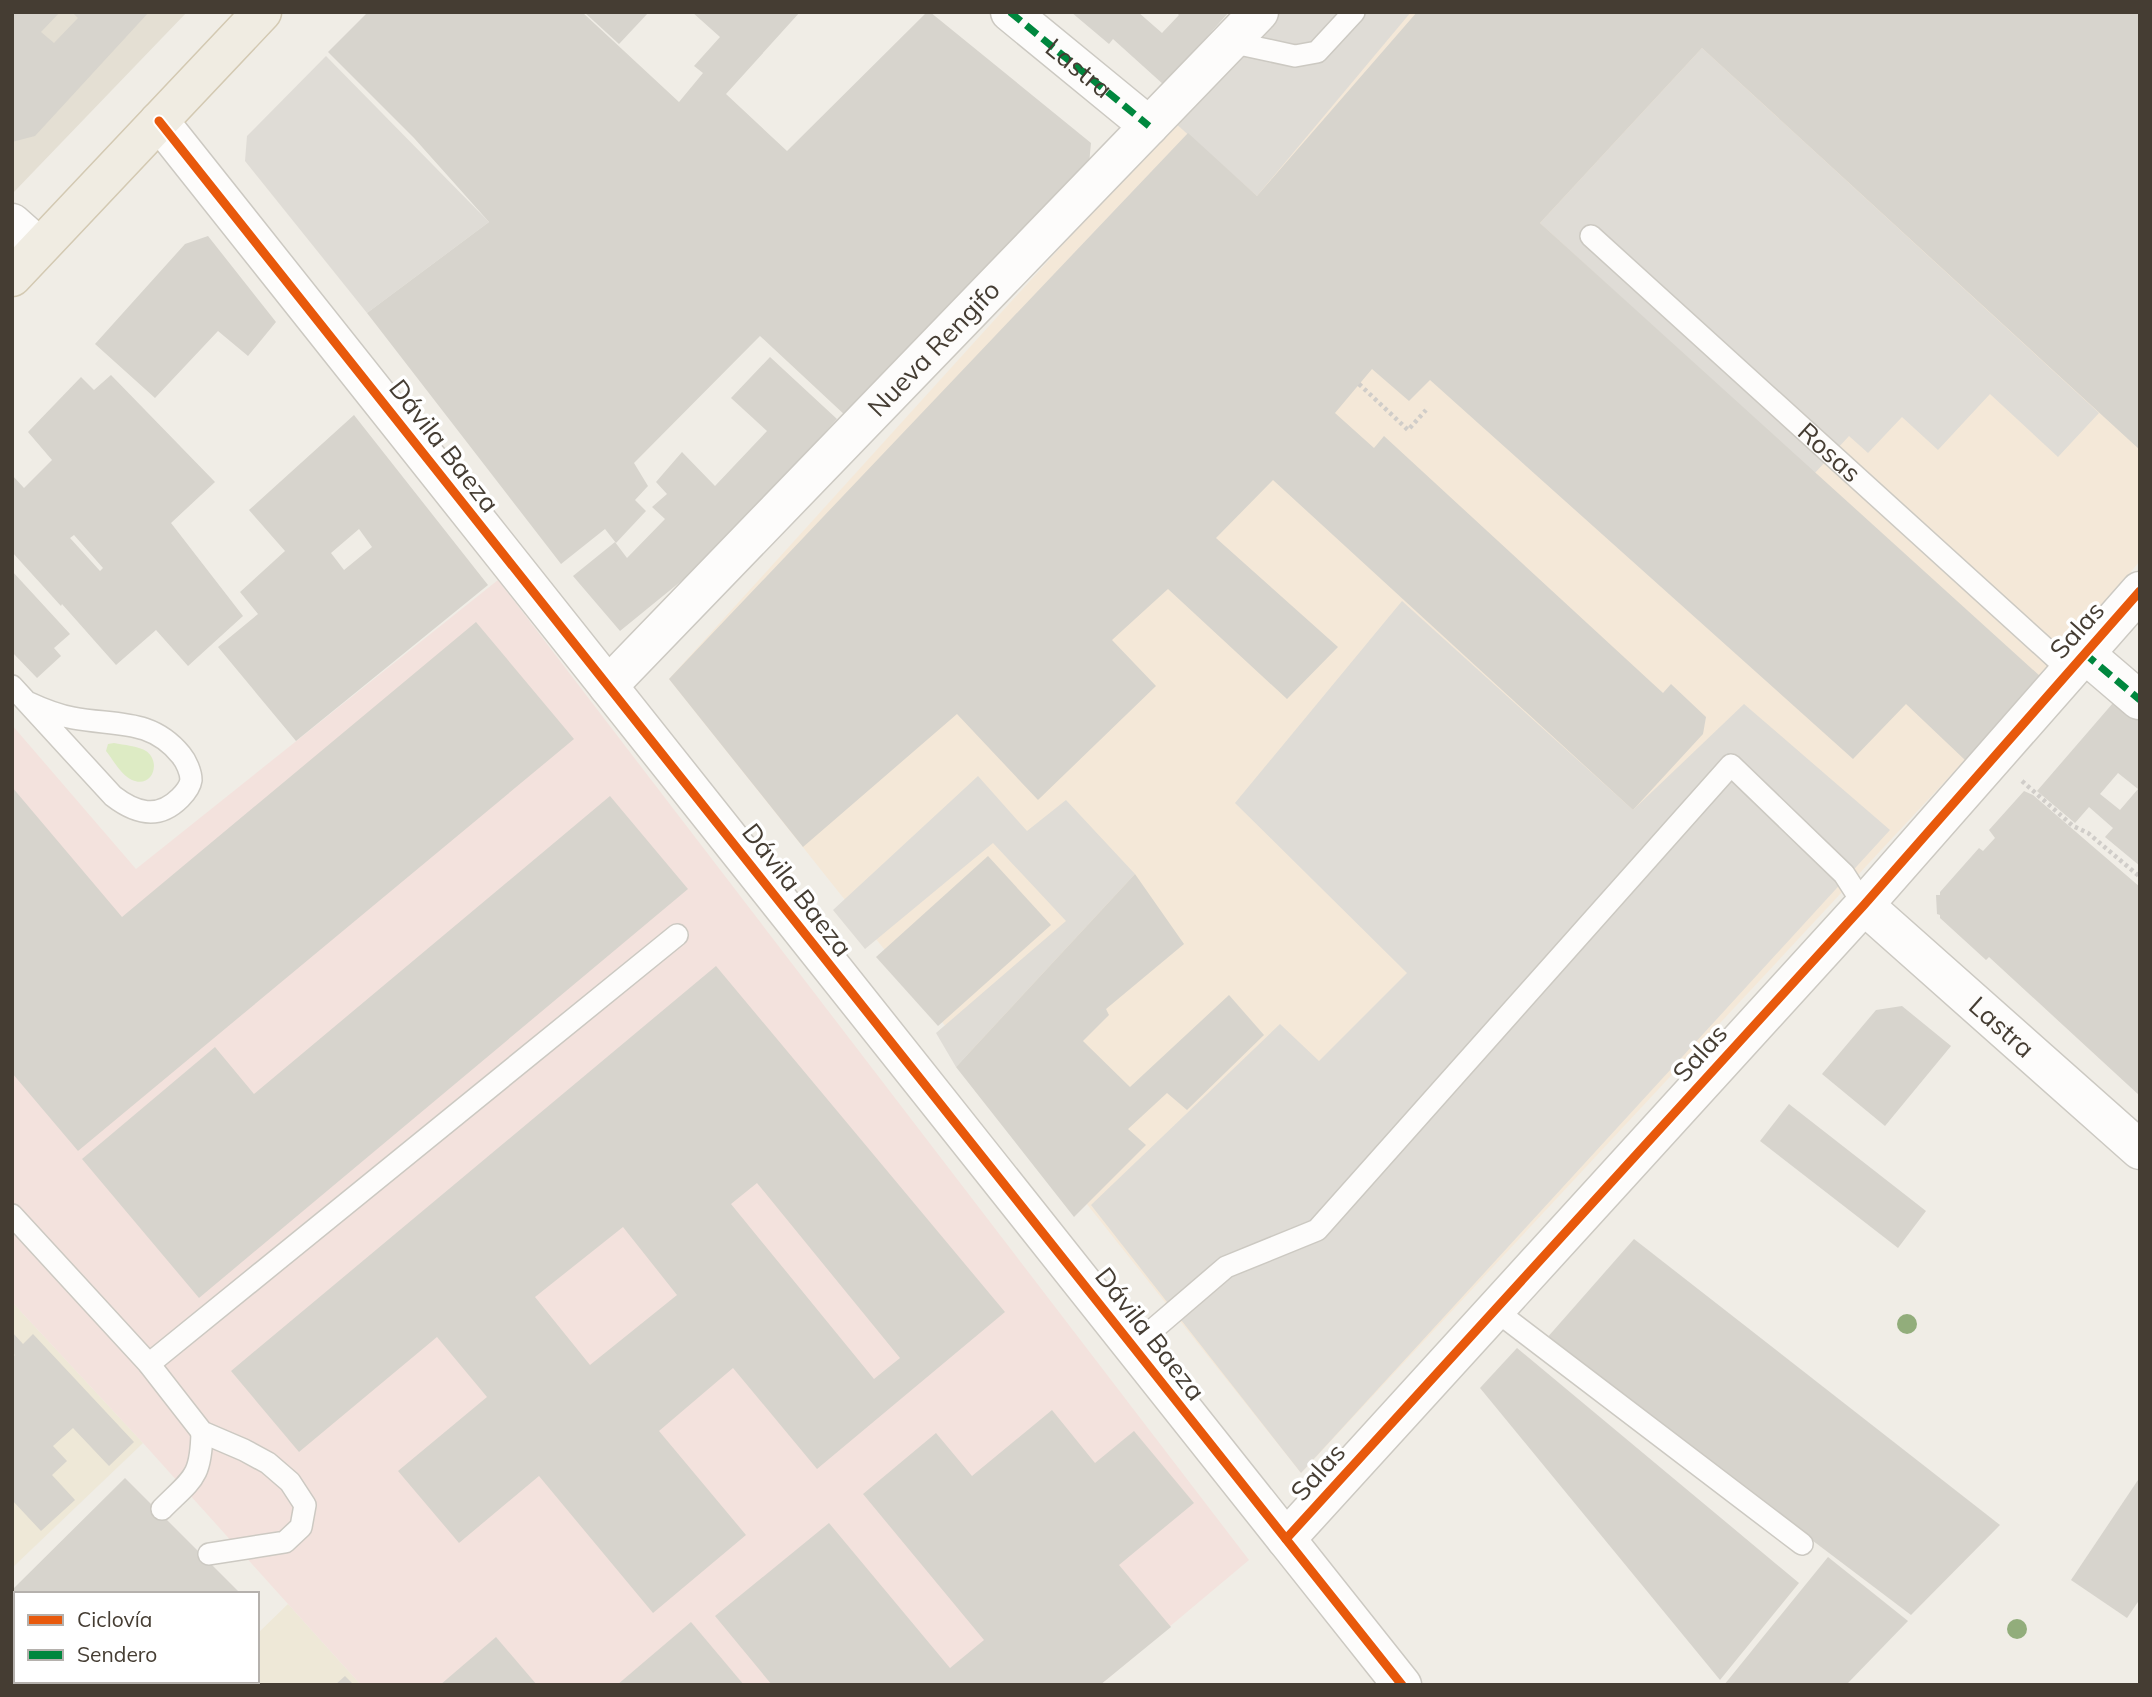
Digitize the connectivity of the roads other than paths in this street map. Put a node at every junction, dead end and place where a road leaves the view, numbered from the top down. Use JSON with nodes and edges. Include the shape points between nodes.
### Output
{"nodes":[{"id":1,"x":262,"y":12,"type":"edge"},
{"id":2,"x":1010,"y":12,"type":"edge"},
{"id":3,"x":1259,"y":12,"type":"edge"},
{"id":4,"x":1354,"y":12,"type":"edge"},
{"id":5,"x":1230,"y":42,"type":"junction"},
{"id":6,"x":159,"y":121,"type":"junction"},
{"id":7,"x":1149,"y":126,"type":"junction"},
{"id":8,"x":26,"y":235,"type":"edge"},
{"id":9,"x":1591,"y":236,"type":"dead end"},
{"id":10,"x":12,"y":277,"type":"edge"},
{"id":11,"x":2140,"y":591,"type":"edge"},
{"id":12,"x":2076,"y":662,"type":"junction"},
{"id":13,"x":608,"y":686,"type":"junction"},
{"id":14,"x":20,"y":694,"type":"edge"},
{"id":15,"x":2139,"y":700,"type":"edge"},
{"id":16,"x":1864,"y":905,"type":"junction"},
{"id":17,"x":677,"y":935,"type":"dead end"},
{"id":18,"x":2140,"y":1150,"type":"edge"},
{"id":19,"x":12,"y":1215,"type":"edge"},
{"id":20,"x":1495,"y":1310,"type":"junction"},
{"id":21,"x":1136,"y":1350,"type":"junction"},
{"id":22,"x":149,"y":1364,"type":"junction"},
{"id":23,"x":202,"y":1432,"type":"junction"},
{"id":24,"x":162,"y":1508,"type":"dead end"},
{"id":25,"x":1286,"y":1539,"type":"junction"},
{"id":26,"x":1802,"y":1544,"type":"dead end"},
{"id":27,"x":209,"y":1554,"type":"dead end"},
{"id":28,"x":1402,"y":1685,"type":"edge"}],
"edges":[{"from":1,"to":6,"type":"main road"},
{"from":2,"to":7,"type":"street","name":"Lastra"},
{"from":3,"to":5,"type":"street","name":"Nueva Rengifo"},
{"from":4,"to":5,"type":"lane","via":[[1317,52],[1294,56]]},
{"from":5,"to":7,"type":"street","name":"Nueva Rengifo"},
{"from":6,"to":8,"type":"main road"},
{"from":6,"to":13,"type":"street","name":"Dávila Baeza"},
{"from":7,"to":13,"type":"street","name":"Nueva Rengifo"},
{"from":8,"to":10,"type":"main road"},
{"from":9,"to":12,"type":"lane","name":"Rosas"},
{"from":11,"to":12,"type":"street","name":"Salas"},
{"from":12,"to":15,"type":"street","name":"Rosas"},
{"from":12,"to":16,"type":"street","name":"Salas"},
{"from":13,"to":21,"type":"street","name":"Dávila Baeza"},
{"from":14,"to":14,"type":"lane","via":[[128,808],[153,813],[173,805],[187,792],[191,779],[186,761],[154,731],[48,712]]},
{"from":16,"to":18,"type":"street","name":"Lastra"},
{"from":16,"to":20,"type":"street","name":"Salas"},
{"from":16,"to":21,"type":"lane","via":[[1844,874],[1731,765],[1317,1230],[1226,1267],[1156,1326]]},
{"from":17,"to":22,"type":"lane"},
{"from":19,"to":22,"type":"lane"},
{"from":20,"to":25,"type":"street","name":"Salas"},
{"from":20,"to":26,"type":"lane"},
{"from":21,"to":25,"type":"street","name":"Dávila Baeza"},
{"from":22,"to":23,"type":"lane"},
{"from":23,"to":24,"type":"lane","via":[[196,1475]]},
{"from":23,"to":27,"type":"lane","via":[[268,1463],[290,1482],[305,1505],[301,1527],[285,1542]]},
{"from":25,"to":28,"type":"street","name":"Dávila Baeza"}]}
